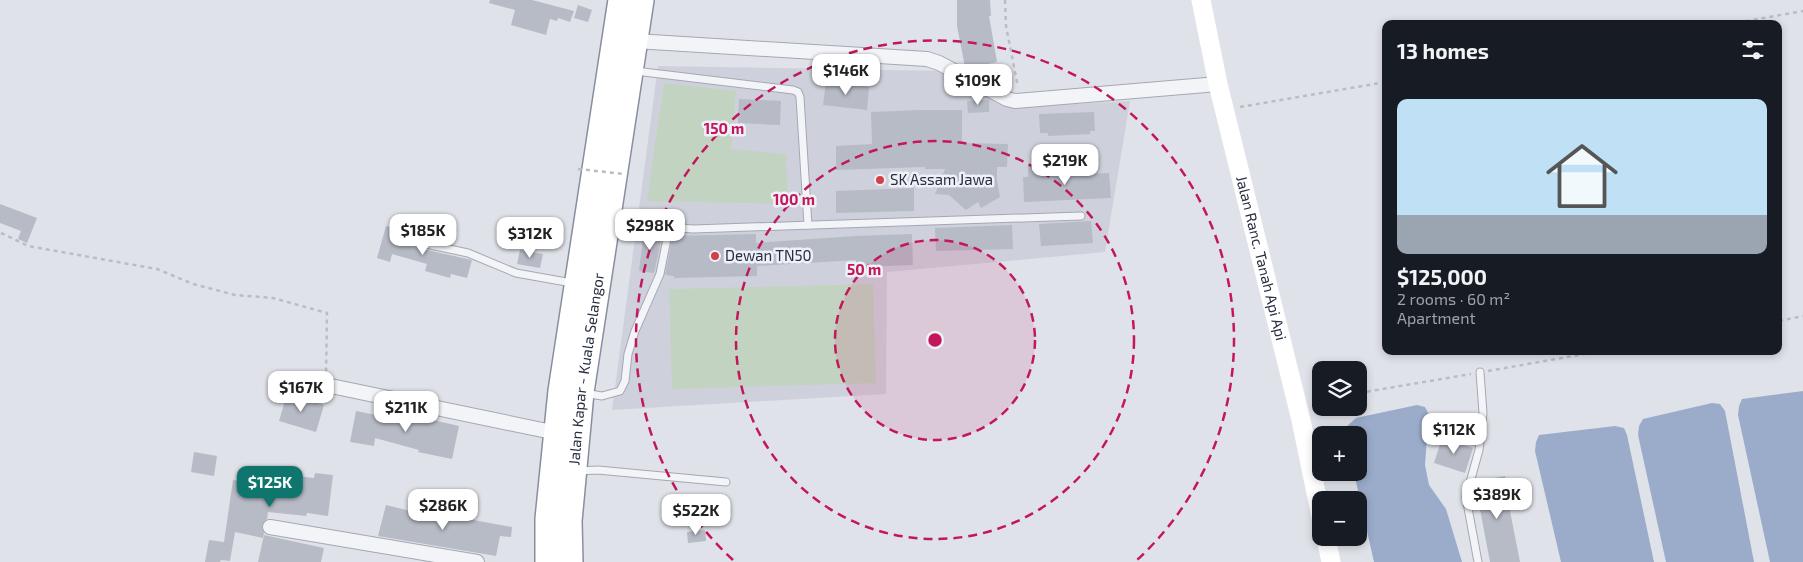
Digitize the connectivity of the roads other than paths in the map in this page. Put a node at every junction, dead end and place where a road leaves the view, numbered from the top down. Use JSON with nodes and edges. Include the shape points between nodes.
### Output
{"nodes":[{"id":1,"x":621,"y":0,"type":"edge"},
{"id":2,"x":641,"y":0,"type":"edge"},
{"id":3,"x":1201,"y":0,"type":"edge"},
{"id":4,"x":635,"y":41,"type":"junction"},
{"id":5,"x":621,"y":69,"type":"junction"},
{"id":6,"x":1218,"y":84,"type":"junction"},
{"id":7,"x":1081,"y":216,"type":"dead end"},
{"id":8,"x":597,"y":221,"type":"junction"},
{"id":9,"x":808,"y":225,"type":"junction"},
{"id":10,"x":667,"y":239,"type":"dead end"},
{"id":11,"x":407,"y":240,"type":"dead end"},
{"id":12,"x":578,"y":284,"type":"junction"},
{"id":13,"x":1480,"y":372,"type":"dead end"},
{"id":14,"x":326,"y":385,"type":"road end"},
{"id":15,"x":581,"y":392,"type":"junction"},
{"id":16,"x":557,"y":433,"type":"junction"},
{"id":17,"x":573,"y":471,"type":"junction"},
{"id":18,"x":726,"y":482,"type":"dead end"},
{"id":19,"x":1316,"y":491,"type":"edge"},
{"id":20,"x":270,"y":527,"type":"dead end"},
{"id":21,"x":1328,"y":546,"type":"edge"},
{"id":22,"x":477,"y":562,"type":"edge"},
{"id":23,"x":548,"y":562,"type":"edge"},
{"id":24,"x":570,"y":562,"type":"edge"},
{"id":25,"x":1331,"y":562,"type":"edge"},
{"id":26,"x":1478,"y":562,"type":"edge"}],
"edges":[{"from":1,"to":5,"type":"highway","name":"Jalan Kapar - Kuala Selangor"},
{"from":2,"to":4,"type":"highway","name":"Jalan Kapar - Kuala Selangor"},
{"from":3,"to":6,"type":"street","name":"Jalan Ranc. Tanah Api Api"},
{"from":4,"to":5,"type":"highway","name":"Jalan Kapar - Kuala Selangor"},
{"from":4,"to":6,"type":"street","via":[[927,60],[939,63],[1008,99],[1022,101]]},
{"from":5,"to":8,"type":"highway","name":"Jalan Kapar - Kuala Selangor"},
{"from":5,"to":9,"type":"lane","via":[[798,92]]},
{"from":6,"to":19,"type":"street","name":"Jalan Ranc. Tanah Api Api"},
{"from":7,"to":9,"type":"lane"},
{"from":8,"to":9,"type":"lane","via":[[693,228]]},
{"from":8,"to":12,"type":"highway","name":"Jalan Kapar - Kuala Selangor"},
{"from":8,"to":15,"type":"highway","name":"Jalan Kapar - Kuala Selangor"},
{"from":10,"to":15,"type":"lane","via":[[660,274],[635,331],[620,391],[602,396]]},
{"from":11,"to":12,"type":"lane","via":[[468,253],[530,276]]},
{"from":12,"to":16,"type":"highway","name":"Jalan Kapar - Kuala Selangor"},
{"from":13,"to":26,"type":"lane","via":[[1483,414],[1479,450],[1466,497]]},
{"from":14,"to":16,"type":"street"},
{"from":15,"to":17,"type":"highway","name":"Jalan Kapar - Kuala Selangor"},
{"from":16,"to":23,"type":"highway","name":"Jalan Kapar - Kuala Selangor","via":[[548,519]]},
{"from":17,"to":18,"type":"lane","via":[[598,470]]},
{"from":17,"to":24,"type":"highway","name":"Jalan Kapar - Kuala Selangor"},
{"from":20,"to":22,"type":"street"},
{"from":21,"to":25,"type":"street"}]}
